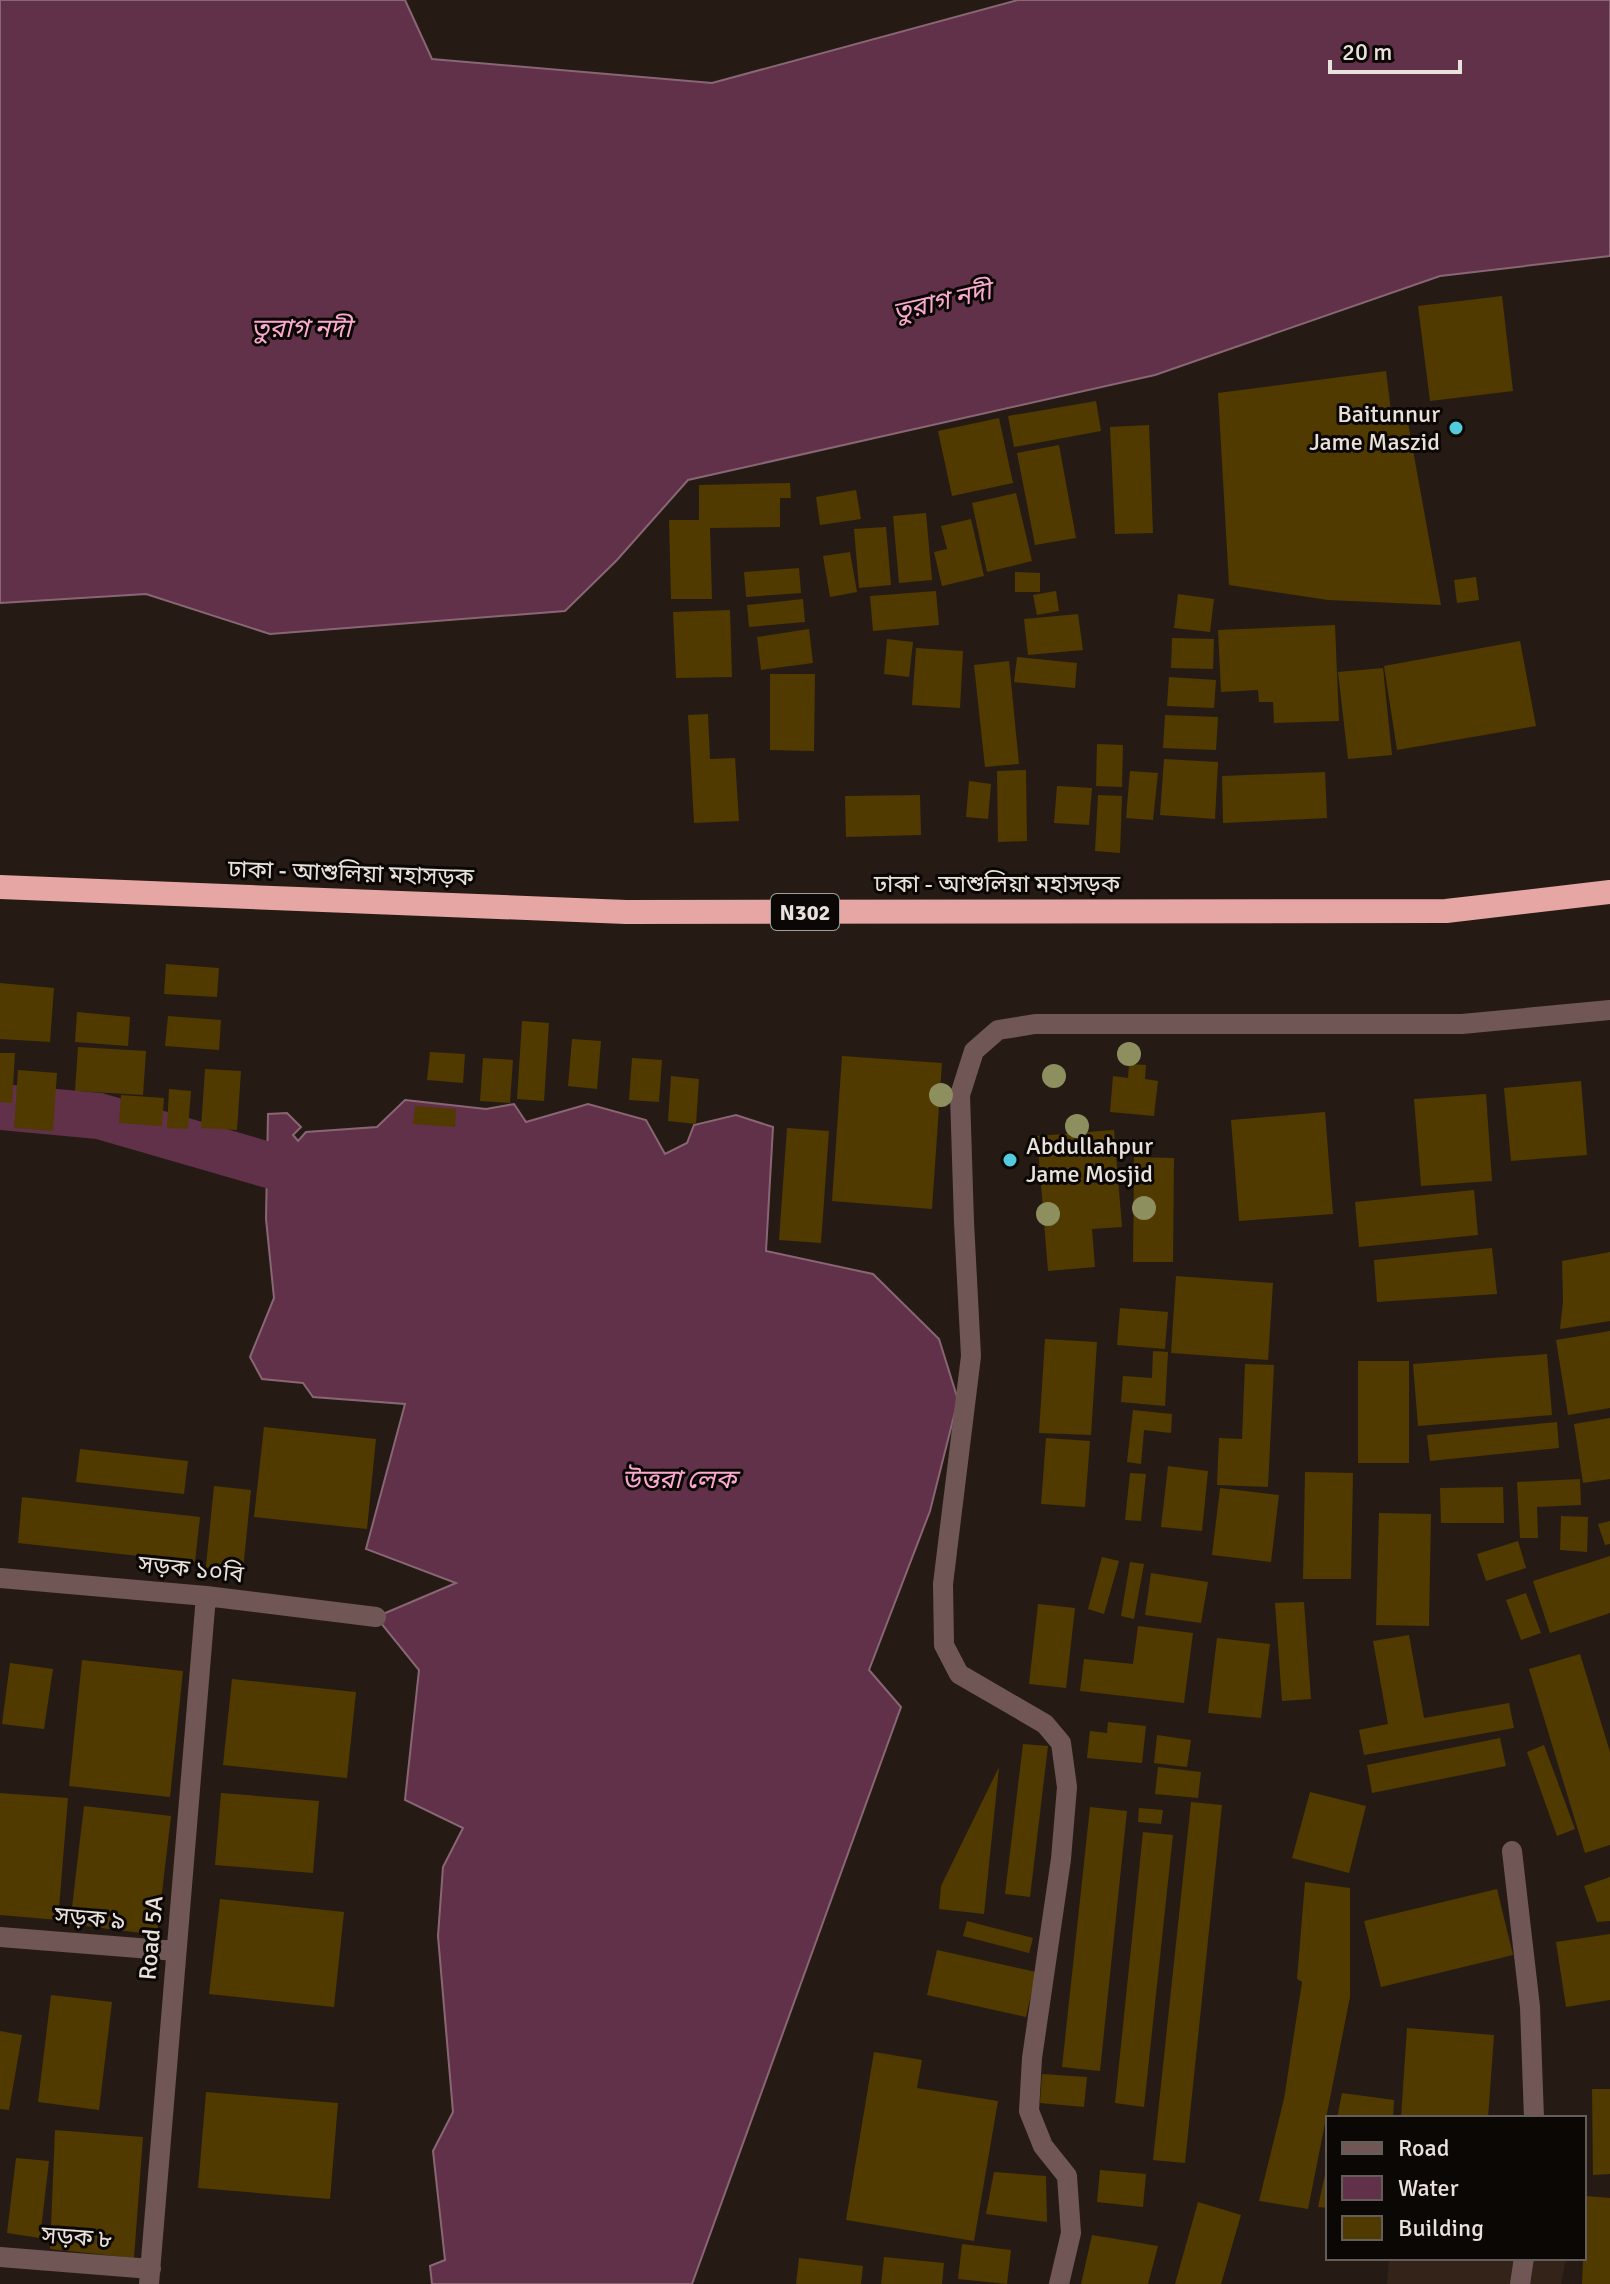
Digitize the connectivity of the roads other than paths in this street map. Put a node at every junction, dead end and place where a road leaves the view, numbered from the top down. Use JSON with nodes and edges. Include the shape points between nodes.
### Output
{"nodes":[{"id":1,"x":0,"y":887,"type":"edge"},
{"id":2,"x":1610,"y":892,"type":"edge"},
{"id":3,"x":1610,"y":1010,"type":"edge"},
{"id":4,"x":0,"y":1578,"type":"edge"},
{"id":5,"x":206,"y":1596,"type":"junction"},
{"id":6,"x":376,"y":1617,"type":"dead end"},
{"id":7,"x":1512,"y":1851,"type":"dead end"},
{"id":8,"x":0,"y":1937,"type":"edge"},
{"id":9,"x":176,"y":1951,"type":"junction"},
{"id":10,"x":1534,"y":2116,"type":"edge"},
{"id":11,"x":0,"y":2257,"type":"edge"},
{"id":12,"x":1524,"y":2260,"type":"edge"},
{"id":13,"x":150,"y":2276,"type":"edge"},
{"id":14,"x":1059,"y":2284,"type":"edge"},
{"id":15,"x":1520,"y":2284,"type":"edge"}],
"edges":[{"from":1,"to":2,"type":"highway","name":"ঢাকা - আশুলিয়া মহাসড়ক","number":"N302","via":[[626,912],[1446,911]]},
{"from":3,"to":14,"type":"street","via":[[1462,1024],[1035,1024],[998,1030],[974,1051],[960,1095],[971,1356],[943,1584],[944,1645],[959,1674],[1045,1724],[1061,1743],[1067,1787],[1061,1859],[1029,2111],[1043,2146],[1067,2176],[1071,2233]]},
{"from":4,"to":5,"type":"street","name":"সড়ক ১০বি"},
{"from":5,"to":6,"type":"street","name":"সড়ক ১০বি"},
{"from":5,"to":9,"type":"street","name":"Road 5A"},
{"from":7,"to":10,"type":"street","via":[[1530,2007]]},
{"from":8,"to":9,"type":"street","name":"সড়ক ৯"},
{"from":9,"to":13,"type":"street","name":"Road 5A"},
{"from":11,"to":13,"type":"street","name":"সড়ক ৮"},
{"from":12,"to":15,"type":"street"}]}
